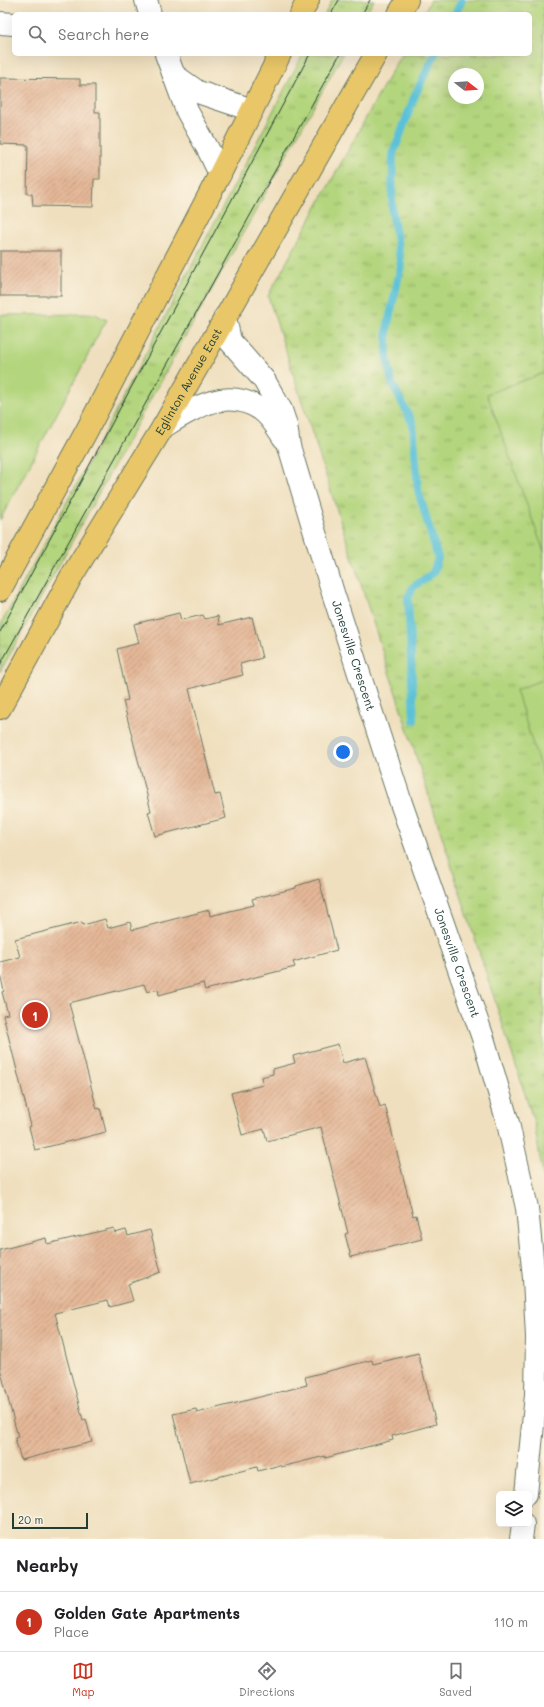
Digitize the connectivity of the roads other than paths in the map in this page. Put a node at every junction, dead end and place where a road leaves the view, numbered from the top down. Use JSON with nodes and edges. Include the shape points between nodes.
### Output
{"nodes":[{"id":1,"x":146,"y":0,"type":"edge"},
{"id":2,"x":308,"y":0,"type":"edge"},
{"id":3,"x":407,"y":0,"type":"edge"},
{"id":4,"x":149,"y":12,"type":"edge"},
{"id":5,"x":302,"y":12,"type":"edge"},
{"id":6,"x":400,"y":12,"type":"edge"},
{"id":7,"x":0,"y":23,"type":"edge"},
{"id":8,"x":12,"y":24,"type":"edge"},
{"id":9,"x":167,"y":56,"type":"edge"},
{"id":10,"x":279,"y":56,"type":"edge"},
{"id":11,"x":375,"y":56,"type":"edge"},
{"id":12,"x":174,"y":75,"type":"junction"},
{"id":13,"x":252,"y":110,"type":"junction"},
{"id":14,"x":220,"y":174,"type":"junction"},
{"id":15,"x":225,"y":317,"type":"junction"},
{"id":16,"x":162,"y":427,"type":"junction"},
{"id":17,"x":289,"y":446,"type":"junction"},
{"id":18,"x":0,"y":590,"type":"edge"},
{"id":19,"x":0,"y":708,"type":"edge"},
{"id":20,"x":526,"y":1491,"type":"edge"},
{"id":21,"x":523,"y":1527,"type":"edge"},
{"id":22,"x":521,"y":1539,"type":"edge"}],
"edges":[{"from":1,"to":4,"type":"street"},
{"from":2,"to":5,"type":"main road"},
{"from":3,"to":6,"type":"main road"},
{"from":7,"to":8,"type":"street"},
{"from":9,"to":12,"type":"street"},
{"from":10,"to":13,"type":"main road"},
{"from":11,"to":15,"type":"main road","name":"Eglinton Avenue East"},
{"from":12,"to":13,"type":"street","via":[[198,92]]},
{"from":12,"to":14,"type":"street","via":[[187,112]]},
{"from":13,"to":14,"type":"main road"},
{"from":14,"to":18,"type":"main road","via":[[87,430]]},
{"from":15,"to":16,"type":"main road","name":"Eglinton Avenue East"},
{"from":15,"to":17,"type":"street","name":"Jonesville Crescent","via":[[230,341],[264,380],[281,410]]},
{"from":16,"to":17,"type":"street","name":"Jonesville Crescent","via":[[206,403],[232,400],[260,409]]},
{"from":16,"to":19,"type":"main road","name":"Eglinton Avenue East","via":[[71,578]]},
{"from":17,"to":20,"type":"street","name":"Jonesville Crescent","via":[[401,803],[483,1038],[508,1123],[527,1208],[537,1337],[536,1395]]},
{"from":21,"to":22,"type":"street"}]}
